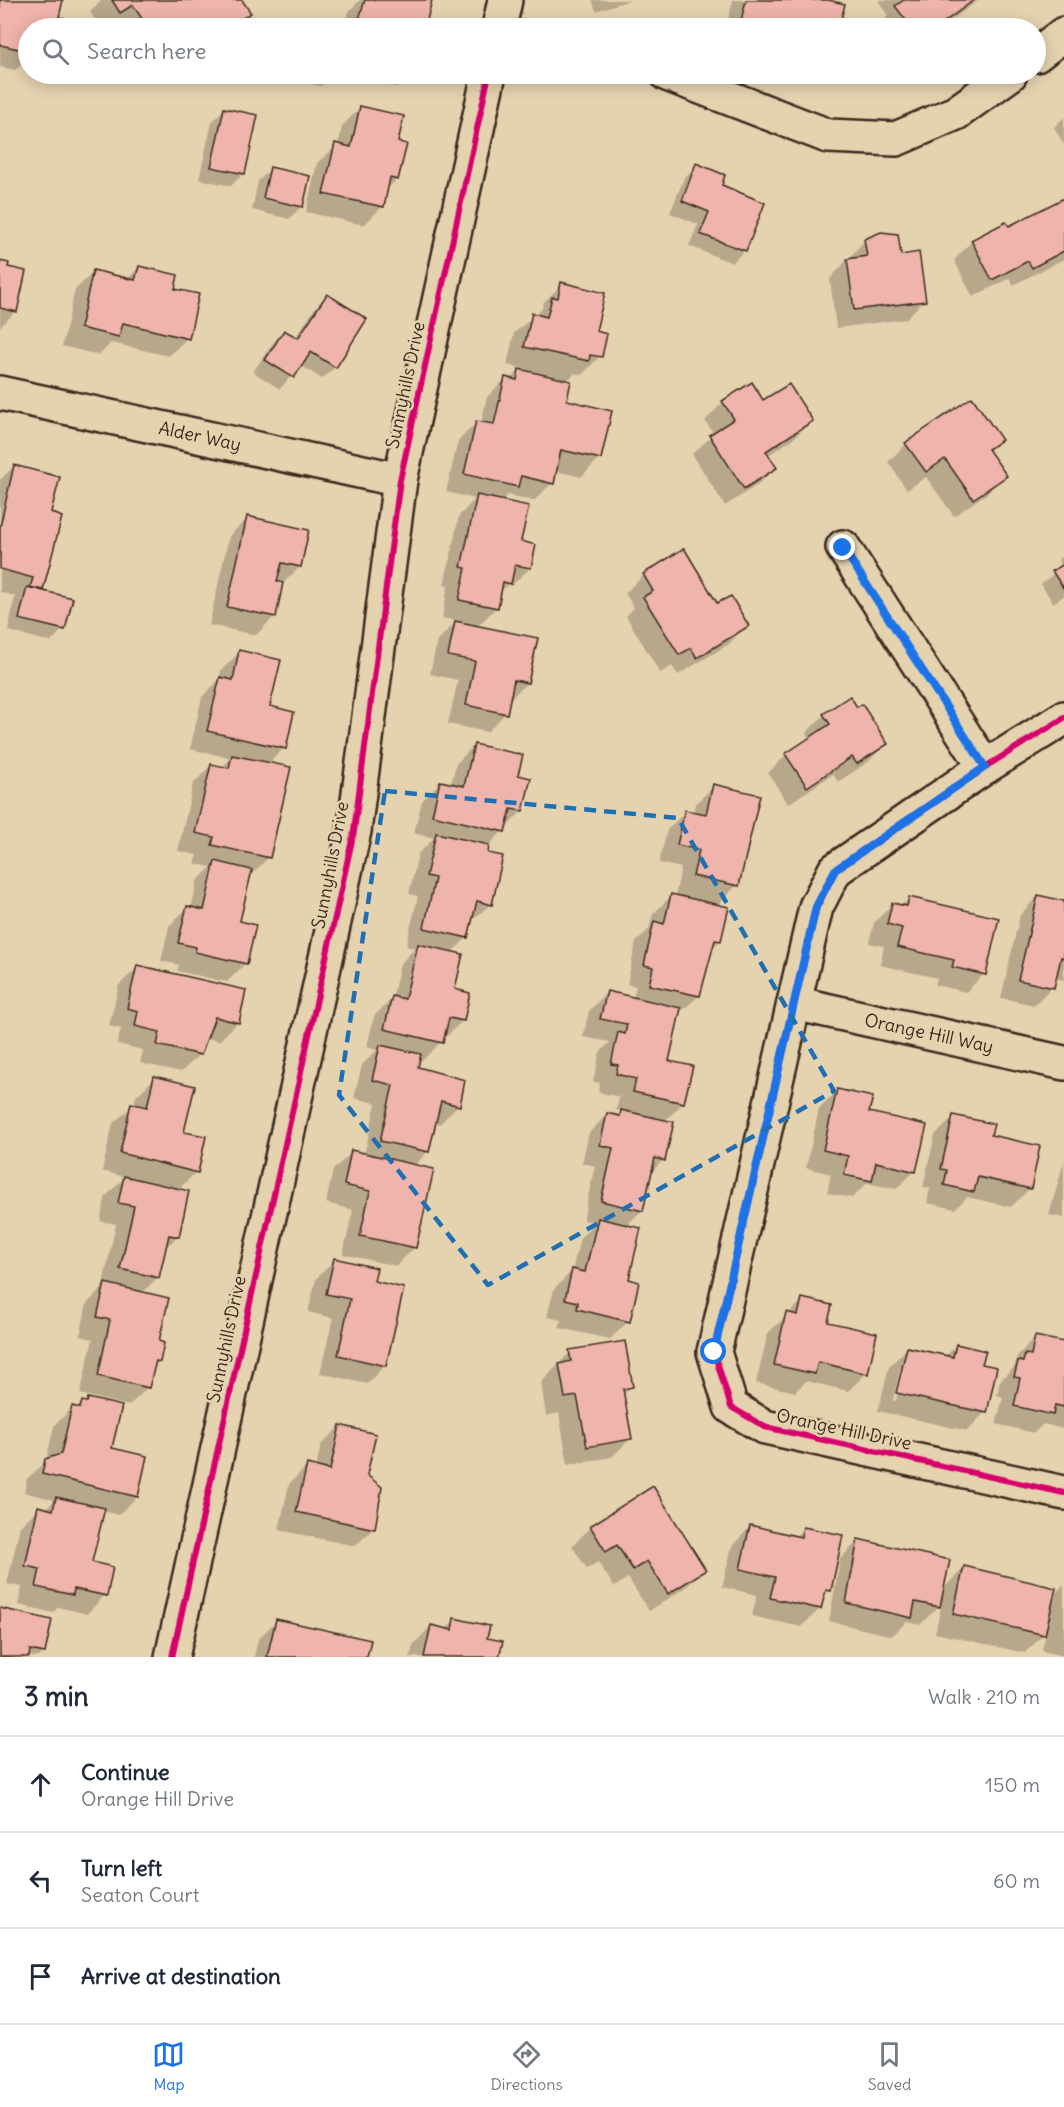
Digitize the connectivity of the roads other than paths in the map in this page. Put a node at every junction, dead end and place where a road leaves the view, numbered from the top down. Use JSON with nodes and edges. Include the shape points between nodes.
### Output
{"nodes":[{"id":1,"x":505,"y":0,"type":"edge"},
{"id":2,"x":501,"y":18,"type":"edge"},
{"id":3,"x":1064,"y":34,"type":"edge"},
{"id":4,"x":1046,"y":47,"type":"edge"},
{"id":5,"x":487,"y":84,"type":"edge"},
{"id":6,"x":693,"y":84,"type":"edge"},
{"id":7,"x":996,"y":84,"type":"edge"},
{"id":8,"x":0,"y":393,"type":"edge"},
{"id":9,"x":400,"y":480,"type":"junction"},
{"id":10,"x":843,"y":548,"type":"dead end"},
{"id":11,"x":1064,"y":718,"type":"edge"},
{"id":12,"x":985,"y":767,"type":"junction"},
{"id":13,"x":794,"y":1003,"type":"junction"},
{"id":14,"x":1064,"y":1063,"type":"edge"},
{"id":15,"x":1064,"y":1493,"type":"edge"},
{"id":16,"x":171,"y":1657,"type":"edge"}],
"edges":[{"from":1,"to":2,"type":"street"},
{"from":3,"to":4,"type":"street"},
{"from":5,"to":9,"type":"street","name":"Sunnyhills Drive"},
{"from":6,"to":7,"type":"street","via":[[828,136],[896,139],[956,113]]},
{"from":8,"to":9,"type":"street","name":"Alder Way"},
{"from":9,"to":16,"type":"street","name":"Sunnyhills Drive","via":[[354,831]]},
{"from":10,"to":12,"type":"street"},
{"from":11,"to":12,"type":"street","name":"Orange Hill Drive"},
{"from":12,"to":13,"type":"street","name":"Orange Hill Drive","via":[[835,870],[816,907]]},
{"from":13,"to":14,"type":"street","name":"Orange Hill Way"},
{"from":13,"to":15,"type":"street","name":"Orange Hill Drive","via":[[714,1352],[731,1407],[765,1427]]}]}
